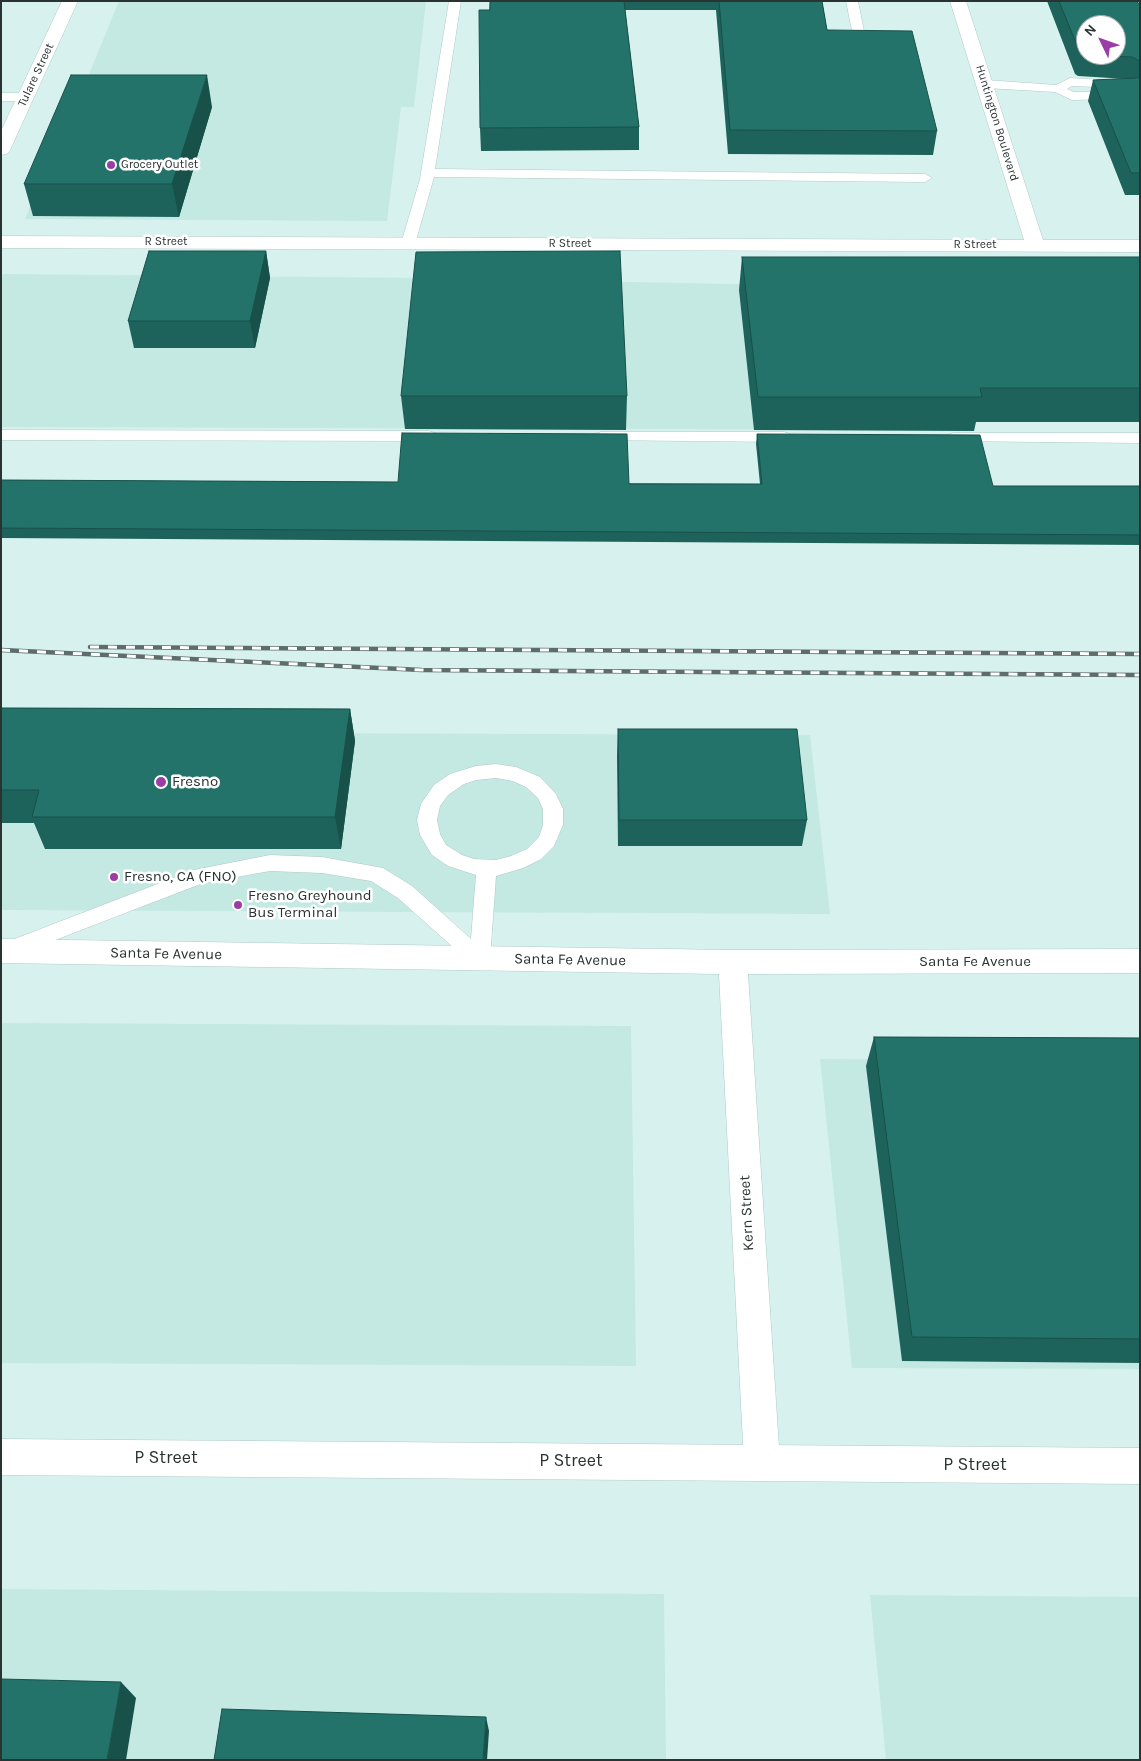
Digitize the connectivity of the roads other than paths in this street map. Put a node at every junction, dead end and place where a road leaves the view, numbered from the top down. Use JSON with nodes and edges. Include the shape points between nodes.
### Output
{"nodes":[{"id":1,"x":70,"y":1,"type":"edge"},
{"id":2,"x":456,"y":1,"type":"edge"},
{"id":3,"x":852,"y":1,"type":"edge"},
{"id":4,"x":958,"y":1,"type":"edge"},
{"id":5,"x":859,"y":36,"type":"edge"},
{"id":6,"x":986,"y":84,"type":"junction"},
{"id":7,"x":1130,"y":91,"type":"edge"},
{"id":8,"x":1,"y":97,"type":"edge"},
{"id":9,"x":26,"y":97,"type":"junction"},
{"id":10,"x":1,"y":150,"type":"edge"},
{"id":11,"x":428,"y":173,"type":"junction"},
{"id":12,"x":925,"y":178,"type":"dead end"},
{"id":13,"x":1,"y":242,"type":"edge"},
{"id":14,"x":408,"y":244,"type":"junction"},
{"id":15,"x":1035,"y":246,"type":"junction"},
{"id":16,"x":1140,"y":246,"type":"edge"},
{"id":17,"x":1,"y":435,"type":"edge"},
{"id":18,"x":448,"y":436,"type":"edge"},
{"id":19,"x":587,"y":437,"type":"edge"},
{"id":20,"x":794,"y":437,"type":"edge"},
{"id":21,"x":942,"y":438,"type":"edge"},
{"id":22,"x":1140,"y":438,"type":"edge"},
{"id":23,"x":487,"y":868,"type":"junction"},
{"id":24,"x":3,"y":951,"type":"edge"},
{"id":25,"x":480,"y":959,"type":"junction"},
{"id":26,"x":1140,"y":961,"type":"edge"},
{"id":27,"x":733,"y":962,"type":"junction"},
{"id":28,"x":1,"y":1457,"type":"edge"},
{"id":29,"x":762,"y":1463,"type":"junction"},
{"id":30,"x":1140,"y":1466,"type":"edge"}],
"edges":[{"from":1,"to":9,"type":"street","name":"Tulare Street"},
{"from":2,"to":11,"type":"lane"},
{"from":3,"to":5,"type":"lane"},
{"from":4,"to":6,"type":"street","name":"Huntington Boulevard"},
{"from":6,"to":7,"type":"lane","via":[[1058,89],[1072,96]]},
{"from":6,"to":15,"type":"street","name":"Huntington Boulevard"},
{"from":8,"to":9,"type":"lane"},
{"from":9,"to":10,"type":"street","name":"Tulare Street"},
{"from":11,"to":12,"type":"lane"},
{"from":11,"to":14,"type":"lane"},
{"from":13,"to":14,"type":"street","name":"R Street"},
{"from":14,"to":15,"type":"street","name":"R Street"},
{"from":15,"to":16,"type":"street","name":"R Street"},
{"from":17,"to":18,"type":"lane"},
{"from":19,"to":20,"type":"lane"},
{"from":21,"to":22,"type":"lane"},
{"from":23,"to":23,"type":"lane","via":[[516,863],[534,854],[547,840],[553,825],[553,809],[546,794],[533,782],[516,774],[483,772],[457,779],[441,790],[431,804],[426,820],[430,836],[439,850],[455,861]]},
{"from":23,"to":25,"type":"lane"},
{"from":24,"to":25,"type":"street","name":"Santa Fe Avenue"},
{"from":24,"to":25,"type":"lane","via":[[201,876],[270,863],[322,865],[376,874],[405,892]]},
{"from":25,"to":27,"type":"street","name":"Santa Fe Avenue"},
{"from":26,"to":27,"type":"street","name":"Santa Fe Avenue"},
{"from":27,"to":29,"type":"street","name":"Kern Street"},
{"from":28,"to":29,"type":"street","name":"P Street"},
{"from":29,"to":30,"type":"street","name":"P Street"}]}
